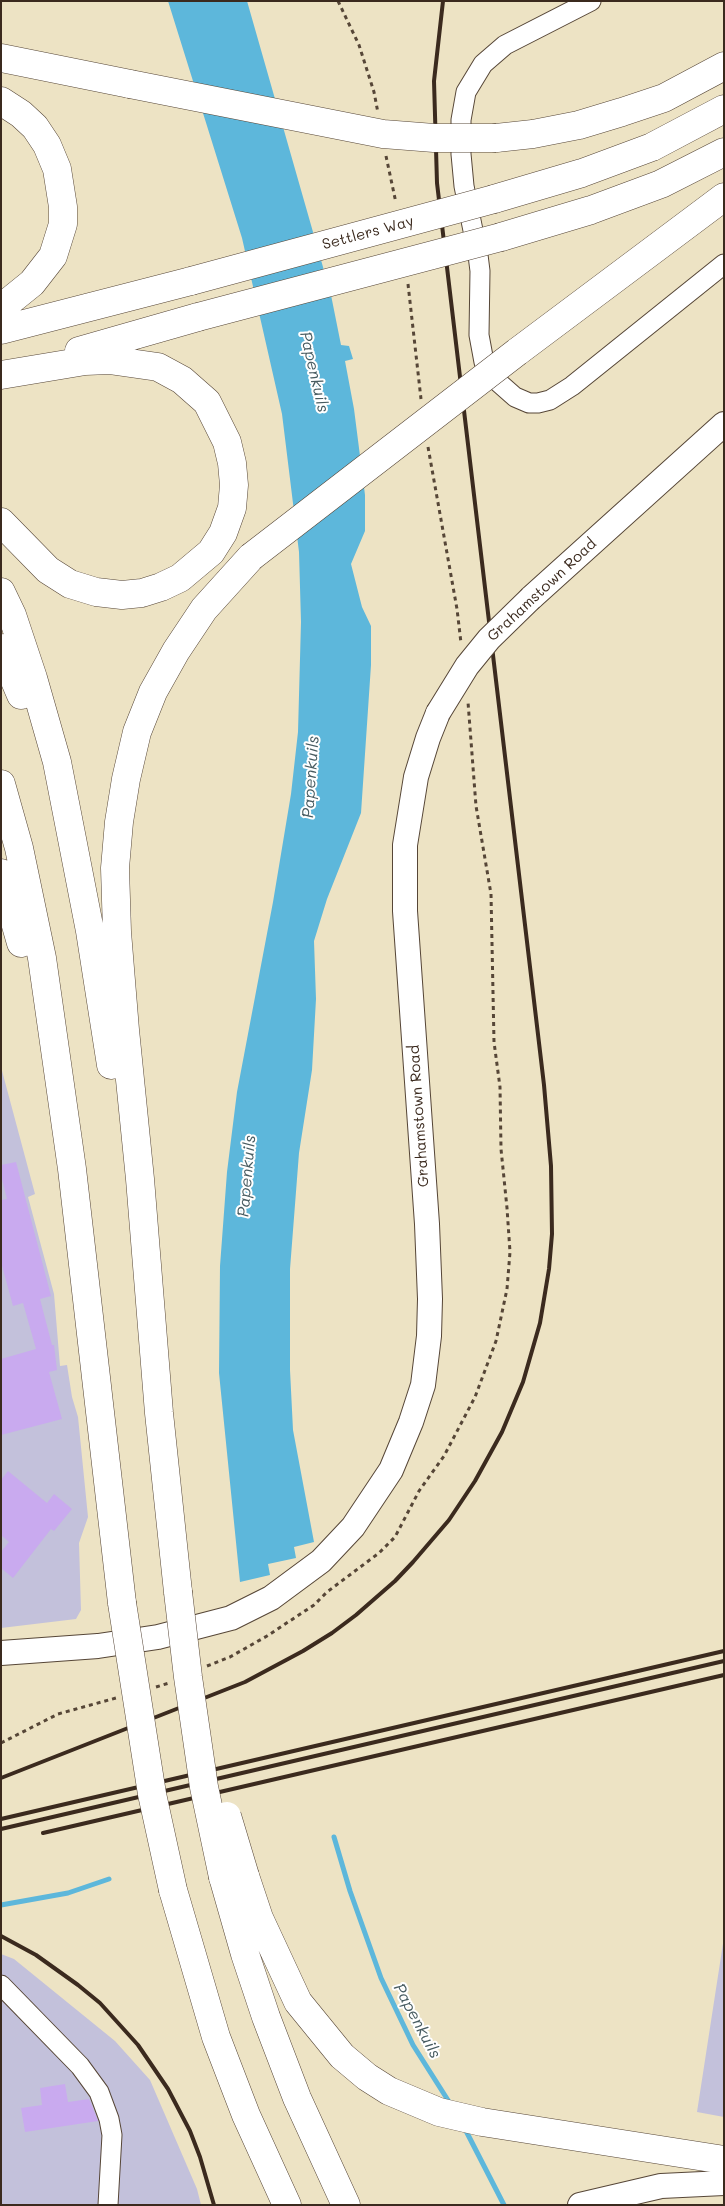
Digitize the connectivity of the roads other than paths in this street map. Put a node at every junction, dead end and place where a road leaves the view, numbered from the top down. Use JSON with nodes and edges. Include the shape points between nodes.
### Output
{"nodes":[{"id":1,"x":591,"y":1,"type":"edge"},
{"id":2,"x":1,"y":58,"type":"edge"},
{"id":3,"x":724,"y":66,"type":"edge"},
{"id":4,"x":1,"y":101,"type":"edge"},
{"id":5,"x":724,"y":109,"type":"edge"},
{"id":6,"x":724,"y":152,"type":"edge"},
{"id":7,"x":724,"y":197,"type":"edge"},
{"id":8,"x":724,"y":264,"type":"edge"},
{"id":9,"x":1,"y":308,"type":"edge"},
{"id":10,"x":1,"y":330,"type":"edge"},
{"id":11,"x":1,"y":374,"type":"edge"},
{"id":12,"x":724,"y":424,"type":"edge"},
{"id":13,"x":1,"y":522,"type":"edge"},
{"id":14,"x":1,"y":592,"type":"edge"},
{"id":15,"x":1,"y":648,"type":"edge"},
{"id":16,"x":1,"y":784,"type":"edge"},
{"id":17,"x":72,"y":843,"type":"junction"},
{"id":18,"x":1,"y":874,"type":"edge"},
{"id":19,"x":72,"y":1169,"type":"junction"},
{"id":20,"x":159,"y":1413,"type":"junction"},
{"id":21,"x":1,"y":1653,"type":"edge"},
{"id":22,"x":234,"y":1877,"type":"junction"},
{"id":23,"x":1,"y":1985,"type":"edge"},
{"id":24,"x":216,"y":2037,"type":"junction"},
{"id":25,"x":724,"y":2160,"type":"edge"},
{"id":26,"x":724,"y":2183,"type":"edge"},
{"id":27,"x":681,"y":2186,"type":"junction"},
{"id":28,"x":724,"y":2188,"type":"edge"},
{"id":29,"x":590,"y":2202,"type":"edge"},
{"id":30,"x":108,"y":2205,"type":"edge"},
{"id":31,"x":277,"y":2205,"type":"edge"},
{"id":32,"x":287,"y":2205,"type":"edge"},
{"id":33,"x":346,"y":2205,"type":"edge"}],
"edges":[{"from":1,"to":8,"type":"lane","via":[[505,45],[483,64],[466,92],[461,120],[461,154],[480,271],[479,335],[484,362],[498,382],[515,397],[529,403],[550,400],[572,386]]},
{"from":2,"to":3,"type":"highway","bridge":true,"via":[[383,134],[434,138],[496,138],[579,125],[664,98]]},
{"from":4,"to":9,"type":"highway","via":[[35,127],[47,146],[57,170],[63,216],[53,256],[19,296]]},
{"from":5,"to":10,"type":"highway","name":"Settlers Way","bridge":true,"via":[[652,147],[582,173],[192,281]]},
{"from":6,"to":11,"type":"highway","bridge":true,"via":[[661,184],[591,210]]},
{"from":7,"to":20,"type":"highway","bridge":true,"via":[[251,558],[204,610],[153,692],[137,732],[119,822],[115,868],[117,932]]},
{"from":11,"to":13,"type":"highway","via":[[85,361],[110,360],[158,367],[182,380],[207,402],[227,442],[234,484],[232,508],[223,533],[211,552],[180,578],[142,593],[96,592],[70,584],[48,570]]},
{"from":12,"to":21,"type":"main road","name":"Grahamstown Road","bridge":true,"via":[[489,639],[467,666],[438,713],[428,738],[416,777],[405,846],[405,911],[427,1224],[429,1336],[423,1385],[391,1470],[353,1527],[321,1560],[271,1598],[231,1618],[158,1637],[98,1646]]},
{"from":14,"to":17,"type":"highway","via":[[15,624],[57,762]]},
{"from":15,"to":17,"type":"highway","via":[[30,716]]},
{"from":16,"to":19,"type":"highway","via":[[19,848],[42,958]]},
{"from":17,"to":20,"type":"highway","via":[[103,1014]]},
{"from":18,"to":19,"type":"highway","via":[[32,985]]},
{"from":19,"to":24,"type":"highway","bridge":true,"via":[[122,1604],[152,1794],[173,1890]]},
{"from":20,"to":22,"type":"highway","bridge":true,"via":[[188,1677],[204,1787]]},
{"from":22,"to":25,"type":"highway","via":[[259,1918],[298,2002],[342,2056],[367,2077],[438,2112],[535,2131]]},
{"from":22,"to":33,"type":"highway","via":[[245,1954],[266,2017],[297,2098]]},
{"from":23,"to":30,"type":"lane","via":[[80,2066],[99,2092],[112,2135]]},
{"from":24,"to":31,"type":"highway","via":[[242,2126]]},
{"from":24,"to":32,"type":"highway","via":[[246,2115]]},
{"from":26,"to":27,"type":"main road"},
{"from":27,"to":28,"type":"lane"},
{"from":27,"to":29,"type":"main road","via":[[661,2186]]}]}
